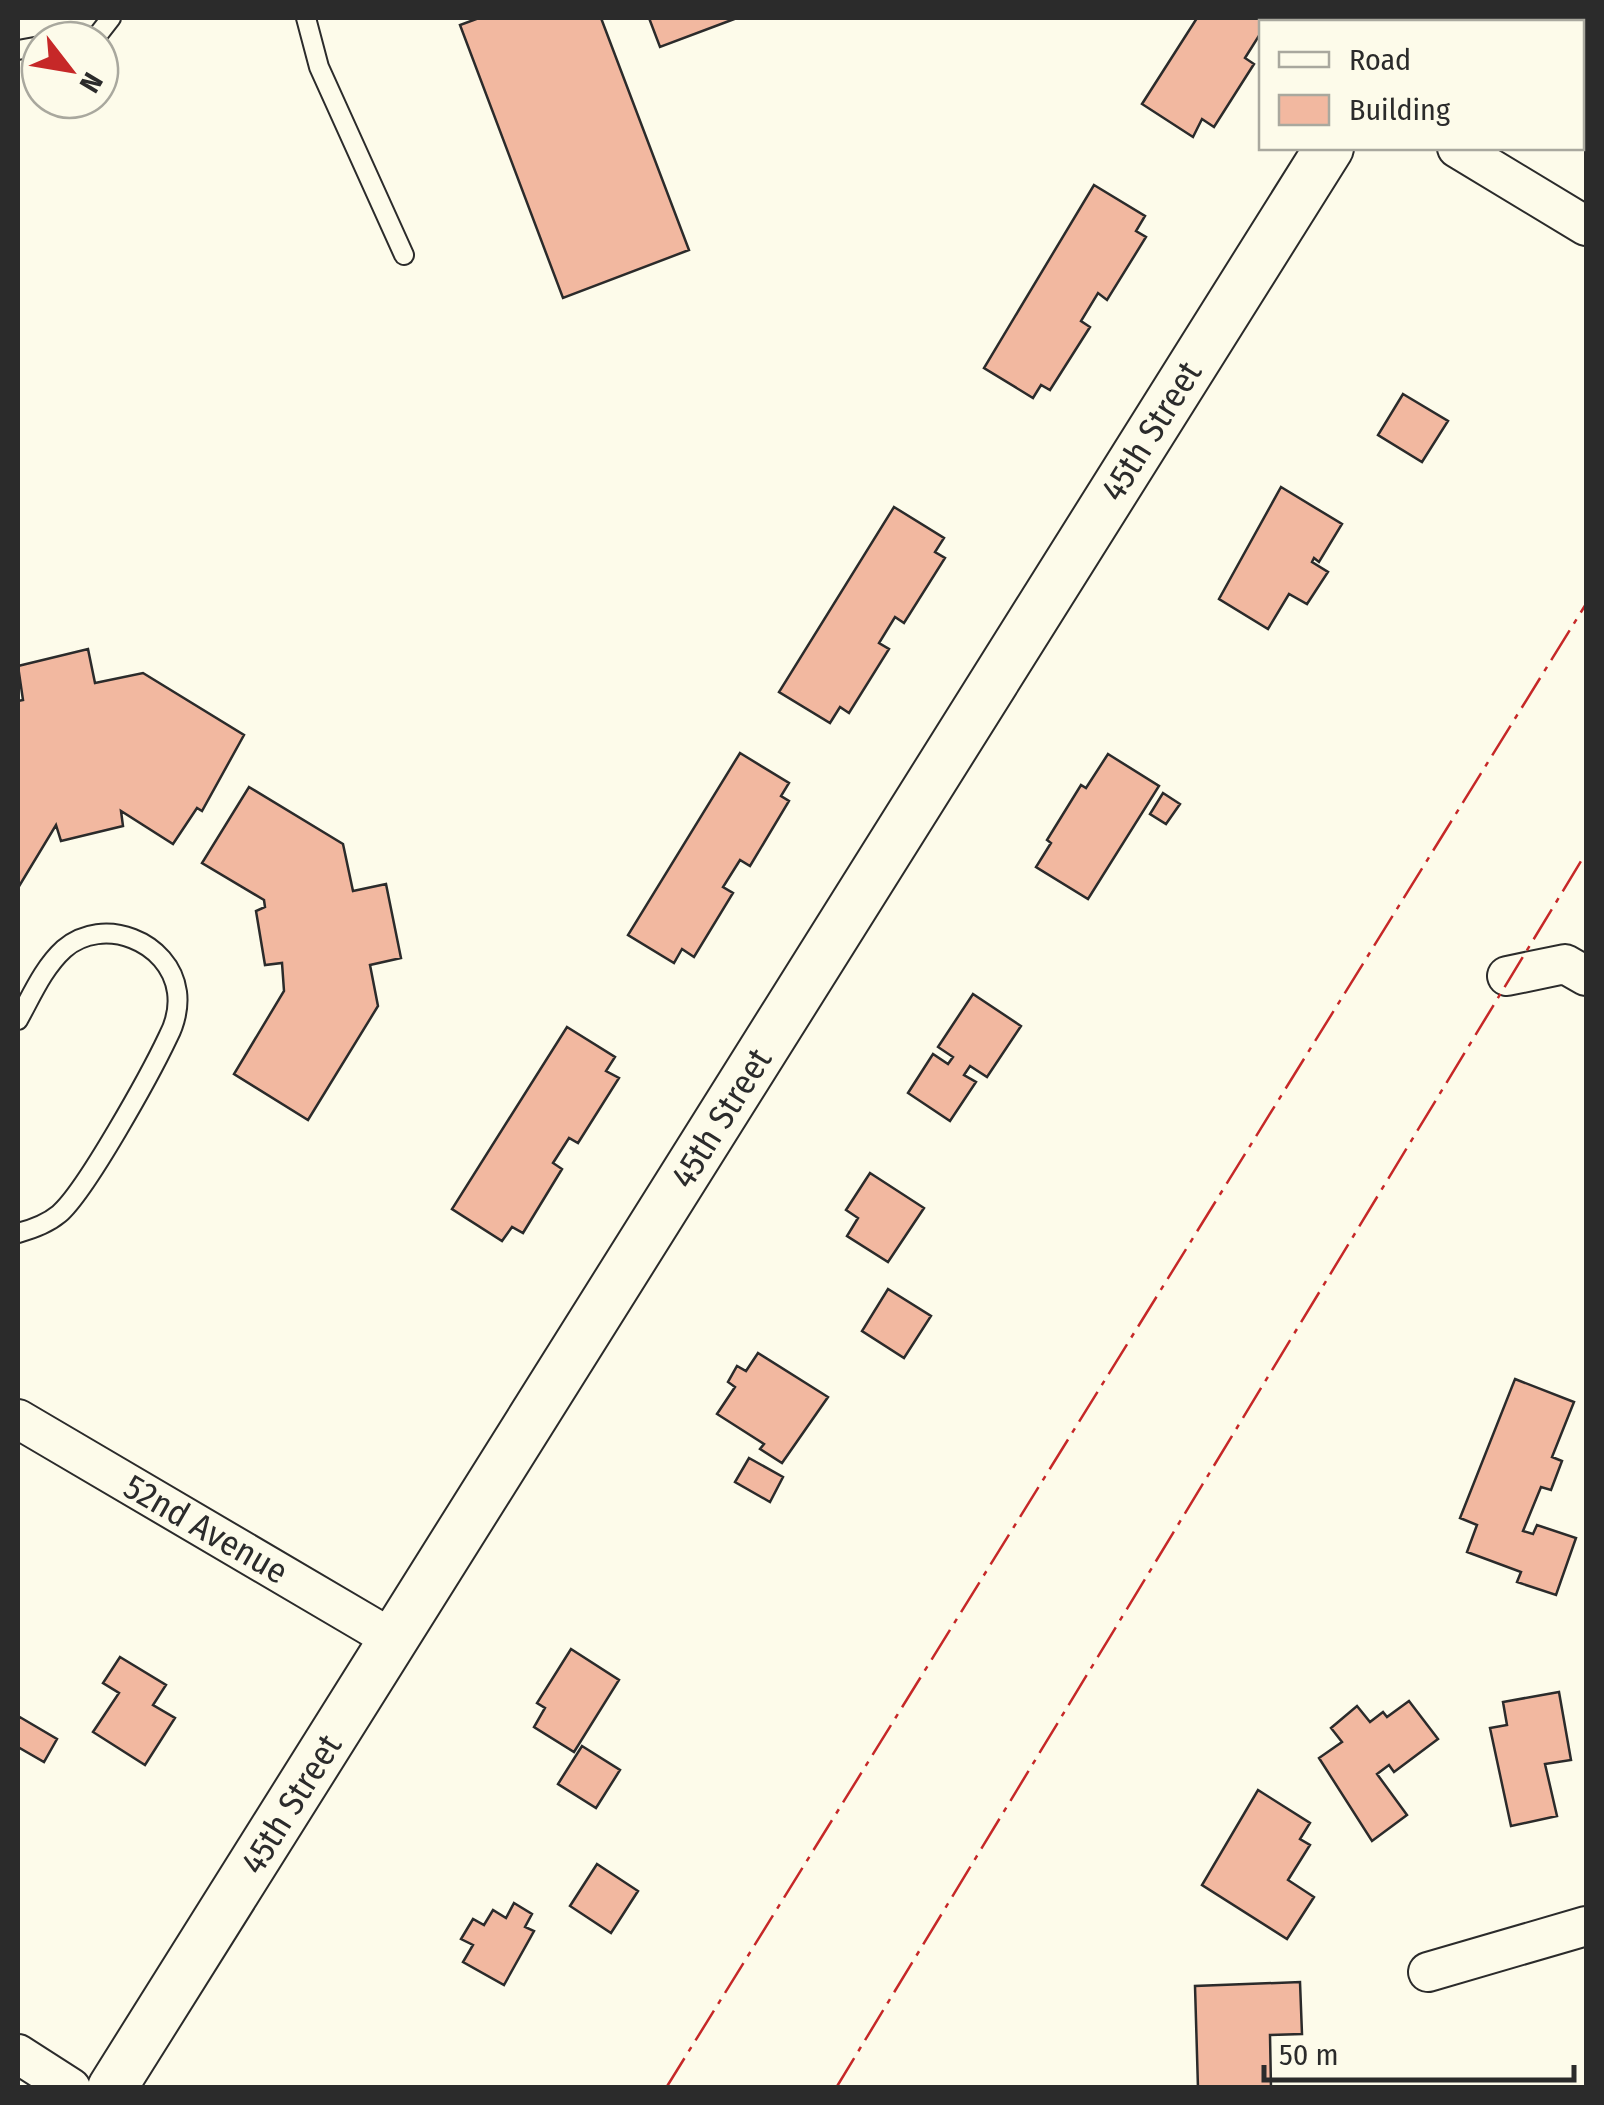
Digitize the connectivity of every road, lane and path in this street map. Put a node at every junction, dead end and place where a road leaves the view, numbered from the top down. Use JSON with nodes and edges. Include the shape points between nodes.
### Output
{"nodes":[{"id":1,"x":306,"y":18,"type":"edge"},
{"id":2,"x":1328,"y":150,"type":"edge"},
{"id":3,"x":1460,"y":150,"type":"edge"},
{"id":4,"x":1586,"y":226,"type":"edge"},
{"id":5,"x":404,"y":255,"type":"dead end"},
{"id":6,"x":1507,"y":976,"type":"dead end"},
{"id":7,"x":1586,"y":976,"type":"edge"},
{"id":8,"x":18,"y":1020,"type":"edge"},
{"id":9,"x":18,"y":1233,"type":"edge"},
{"id":10,"x":18,"y":1419,"type":"edge"},
{"id":11,"x":394,"y":1640,"type":"junction"},
{"id":12,"x":1586,"y":1926,"type":"edge"},
{"id":13,"x":1428,"y":1972,"type":"dead end"},
{"id":14,"x":18,"y":2054,"type":"edge"},
{"id":15,"x":71,"y":2088,"type":"edge"},
{"id":16,"x":112,"y":2088,"type":"edge"}],
"edges":[{"from":1,"to":5,"type":"lane","via":[[319,67]]},
{"from":2,"to":11,"type":"street","name":"45th Street"},
{"from":3,"to":4,"type":"street"},
{"from":6,"to":7,"type":"street","via":[[1565,964]]},
{"from":8,"to":9,"type":"lane","via":[[50,965],[87,936],[110,933],[154,950],[176,991],[169,1036],[74,1198],[40,1226]]},
{"from":10,"to":11,"type":"street","name":"52nd Avenue"},
{"from":11,"to":16,"type":"street","name":"45th Street"},
{"from":12,"to":13,"type":"street"},
{"from":14,"to":15,"type":"street"}]}
